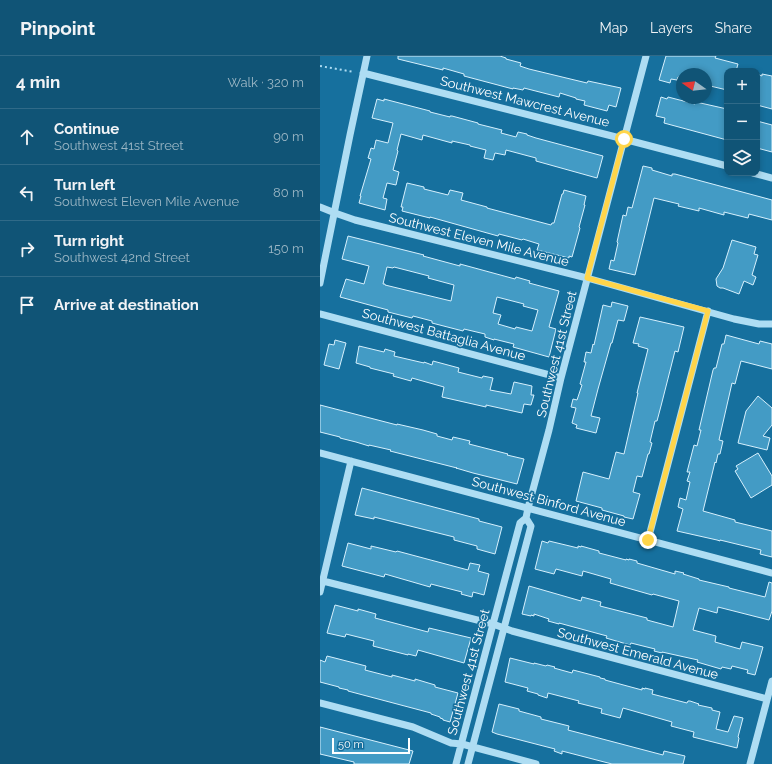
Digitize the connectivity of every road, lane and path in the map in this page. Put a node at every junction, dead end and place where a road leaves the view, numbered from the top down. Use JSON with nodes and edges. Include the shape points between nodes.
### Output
{"nodes":[{"id":1,"x":367,"y":56,"type":"edge"},
{"id":2,"x":646,"y":56,"type":"edge"},
{"id":3,"x":320,"y":66,"type":"edge"},
{"id":4,"x":364,"y":73,"type":"junction"},
{"id":5,"x":624,"y":139,"type":"junction"},
{"id":6,"x":724,"y":165,"type":"edge"},
{"id":7,"x":760,"y":175,"type":"edge"},
{"id":8,"x":772,"y":178,"type":"edge"},
{"id":9,"x":320,"y":207,"type":"edge"},
{"id":10,"x":335,"y":213,"type":"junction"},
{"id":11,"x":587,"y":278,"type":"junction"},
{"id":12,"x":320,"y":283,"type":"edge"},
{"id":13,"x":708,"y":311,"type":"junction"},
{"id":14,"x":320,"y":314,"type":"edge"},
{"id":15,"x":772,"y":324,"type":"edge"},
{"id":16,"x":561,"y":378,"type":"junction"},
{"id":17,"x":320,"y":453,"type":"edge"},
{"id":18,"x":351,"y":461,"type":"junction"},
{"id":19,"x":528,"y":508,"type":"junction"},
{"id":20,"x":526,"y":518,"type":"junction"},
{"id":21,"x":648,"y":540,"type":"junction"},
{"id":22,"x":772,"y":573,"type":"edge"},
{"id":23,"x":323,"y":582,"type":"junction"},
{"id":24,"x":320,"y":592,"type":"edge"},
{"id":25,"x":493,"y":624,"type":"junction"},
{"id":26,"x":504,"y":628,"type":"junction"},
{"id":27,"x":772,"y":681,"type":"edge"},
{"id":28,"x":767,"y":699,"type":"junction"},
{"id":29,"x":320,"y":703,"type":"edge"},
{"id":30,"x":462,"y":744,"type":"junction"},
{"id":31,"x":473,"y":747,"type":"junction"},
{"id":32,"x":456,"y":764,"type":"edge"},
{"id":33,"x":468,"y":764,"type":"edge"},
{"id":34,"x":536,"y":764,"type":"edge"},
{"id":35,"x":750,"y":764,"type":"edge"}],
"edges":[{"from":1,"to":4,"type":"street"},
{"from":2,"to":5,"type":"street","name":"Southwest 41st Street"},
{"from":3,"to":4,"type":"path"},
{"from":4,"to":5,"type":"street","name":"Southwest Mawcrest Avenue"},
{"from":4,"to":10,"type":"street"},
{"from":5,"to":6,"type":"street","name":"Southwest Mawcrest Avenue"},
{"from":5,"to":11,"type":"street","name":"Southwest 41st Street"},
{"from":7,"to":8,"type":"street"},
{"from":9,"to":10,"type":"street","name":"Southwest Eleven Mile Avenue"},
{"from":10,"to":11,"type":"street","name":"Southwest Eleven Mile Avenue"},
{"from":10,"to":12,"type":"street"},
{"from":11,"to":13,"type":"street","name":"Southwest Eleven Mile Avenue"},
{"from":11,"to":16,"type":"street","name":"Southwest 41st Street"},
{"from":13,"to":15,"type":"street","name":"Southwest Eleven Mile Avenue","via":[[759,324]]},
{"from":13,"to":21,"type":"street"},
{"from":14,"to":16,"type":"street","name":"Southwest Battaglia Avenue"},
{"from":16,"to":19,"type":"street","name":"Southwest 41st Street"},
{"from":17,"to":18,"type":"street","name":"Southwest Binford Avenue"},
{"from":18,"to":19,"type":"street","name":"Southwest Binford Avenue"},
{"from":18,"to":23,"type":"street"},
{"from":19,"to":20,"type":"street","name":"Southwest 41st Street"},
{"from":19,"to":21,"type":"street","name":"Southwest Binford Avenue"},
{"from":20,"to":25,"type":"street","name":"Southwest 41st Street","via":[[520,523]]},
{"from":20,"to":26,"type":"street","name":"Southwest 41st Street","via":[[531,526]]},
{"from":21,"to":22,"type":"street","name":"Southwest Binford Avenue"},
{"from":23,"to":24,"type":"street"},
{"from":23,"to":25,"type":"street","name":"Southwest Emerald Avenue"},
{"from":25,"to":26,"type":"street","name":"Southwest Emerald Avenue"},
{"from":25,"to":30,"type":"street","name":"Southwest 41st Street"},
{"from":26,"to":28,"type":"street","name":"Southwest Emerald Avenue"},
{"from":26,"to":31,"type":"street","name":"Southwest 41st Street"},
{"from":27,"to":28,"type":"street"},
{"from":28,"to":35,"type":"street"},
{"from":29,"to":30,"type":"street","via":[[413,727],[452,743]]},
{"from":30,"to":31,"type":"street"},
{"from":30,"to":32,"type":"street","name":"Southwest 41st Street"},
{"from":31,"to":33,"type":"street","name":"Southwest 41st Street"},
{"from":31,"to":34,"type":"street"}]}
